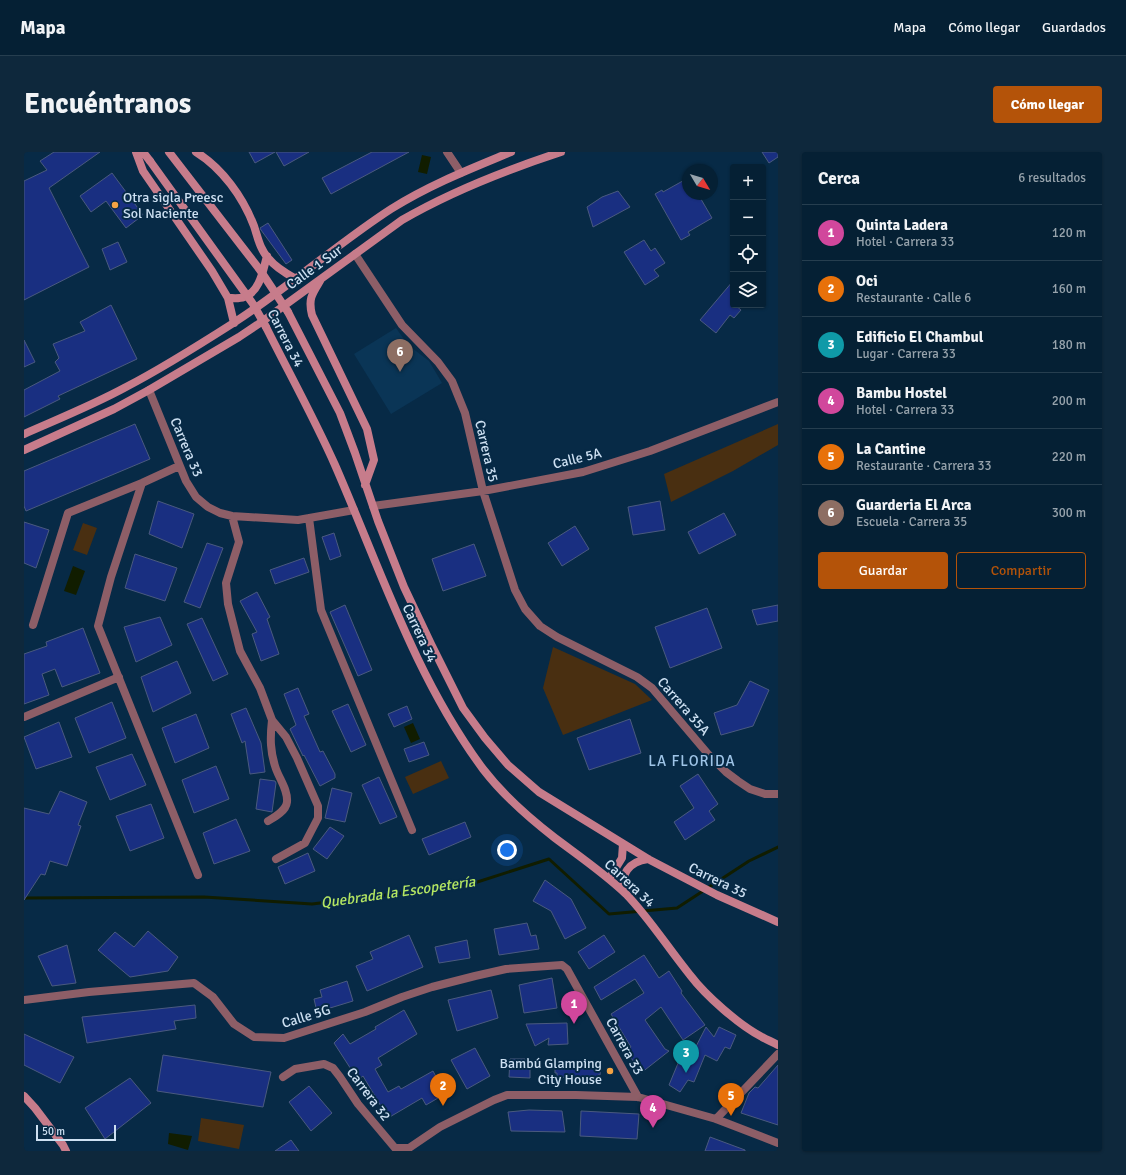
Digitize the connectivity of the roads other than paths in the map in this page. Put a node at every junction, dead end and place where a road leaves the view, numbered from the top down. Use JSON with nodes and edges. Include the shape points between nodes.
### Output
{"nodes":[{"id":1,"x":136,"y":152,"type":"edge"},
{"id":2,"x":143,"y":152,"type":"edge"},
{"id":3,"x":169,"y":152,"type":"edge"},
{"id":4,"x":196,"y":152,"type":"edge"},
{"id":5,"x":447,"y":152,"type":"edge"},
{"id":6,"x":511,"y":152,"type":"edge"},
{"id":7,"x":561,"y":152,"type":"edge"},
{"id":8,"x":461,"y":173,"type":"junction"},
{"id":9,"x":355,"y":254,"type":"junction"},
{"id":10,"x":267,"y":256,"type":"junction"},
{"id":11,"x":322,"y":278,"type":"junction"},
{"id":12,"x":296,"y":279,"type":"junction"},
{"id":13,"x":228,"y":298,"type":"junction"},
{"id":14,"x":234,"y":323,"type":"junction"},
{"id":15,"x":149,"y":390,"type":"junction"},
{"id":16,"x":778,"y":402,"type":"edge"},
{"id":17,"x":24,"y":434,"type":"edge"},
{"id":18,"x":24,"y":450,"type":"edge"},
{"id":19,"x":179,"y":466,"type":"junction"},
{"id":20,"x":142,"y":483,"type":"junction"},
{"id":21,"x":365,"y":484,"type":"junction"},
{"id":22,"x":483,"y":491,"type":"junction"},
{"id":23,"x":373,"y":506,"type":"junction"},
{"id":24,"x":354,"y":510,"type":"junction"},
{"id":25,"x":232,"y":516,"type":"junction"},
{"id":26,"x":309,"y":518,"type":"junction"},
{"id":27,"x":33,"y":625,"type":"dead end"},
{"id":28,"x":585,"y":651,"type":"joint"},
{"id":29,"x":119,"y":677,"type":"junction"},
{"id":30,"x":24,"y":717,"type":"edge"},
{"id":31,"x":272,"y":720,"type":"junction"},
{"id":32,"x":778,"y":794,"type":"edge"},
{"id":33,"x":268,"y":821,"type":"dead end"},
{"id":34,"x":412,"y":830,"type":"dead end"},
{"id":35,"x":622,"y":844,"type":"junction"},
{"id":36,"x":276,"y":859,"type":"dead end"},
{"id":37,"x":648,"y":859,"type":"junction"},
{"id":38,"x":198,"y":876,"type":"dead end"},
{"id":39,"x":609,"y":879,"type":"junction"},
{"id":40,"x":625,"y":893,"type":"junction"},
{"id":41,"x":778,"y":922,"type":"edge"},
{"id":42,"x":562,"y":965,"type":"joint"},
{"id":43,"x":24,"y":1000,"type":"edge"},
{"id":44,"x":778,"y":1045,"type":"edge"},
{"id":45,"x":778,"y":1054,"type":"edge"},
{"id":46,"x":283,"y":1077,"type":"dead end"},
{"id":47,"x":24,"y":1096,"type":"edge"},
{"id":48,"x":638,"y":1097,"type":"junction"},
{"id":49,"x":716,"y":1119,"type":"junction"},
{"id":50,"x":778,"y":1144,"type":"edge"},
{"id":51,"x":64,"y":1148,"type":"edge"},
{"id":52,"x":71,"y":1151,"type":"edge"}],
"edges":[{"from":1,"to":13,"type":"street","via":[[143,171]]},
{"from":2,"to":24,"type":"street","name":"Carrera 34","bridge":true,"via":[[253,304],[334,462]]},
{"from":3,"to":21,"type":"street","name":"Carrera 34","bridge":true,"via":[[260,270],[288,312],[340,413]]},
{"from":4,"to":10,"type":"street","via":[[216,167],[239,196],[259,244]]},
{"from":5,"to":8,"type":"street"},
{"from":6,"to":8,"type":"street","name":"Calle 1 Sur"},
{"from":7,"to":9,"type":"street","name":"Calle 1 Sur","via":[[470,186],[425,207],[402,220]]},
{"from":8,"to":12,"type":"street","name":"Calle 1 Sur","via":[[391,209]]},
{"from":9,"to":11,"type":"street","name":"Calle 1 Sur"},
{"from":9,"to":22,"type":"street","name":"Carrera 35","via":[[402,325],[438,362],[452,381],[465,413]]},
{"from":10,"to":12,"type":"street","via":[[276,266]]},
{"from":10,"to":13,"type":"street","via":[[252,293],[244,297]]},
{"from":11,"to":15,"type":"street","name":"Calle 1 Sur","via":[[239,337]]},
{"from":11,"to":21,"type":"street","via":[[311,297],[310,306],[367,429],[374,460]]},
{"from":12,"to":14,"type":"street","name":"Calle 1 Sur"},
{"from":13,"to":14,"type":"street"},
{"from":14,"to":17,"type":"street","name":"Calle 1 Sur","via":[[126,387]]},
{"from":15,"to":18,"type":"street","name":"Calle 1 Sur"},
{"from":15,"to":19,"type":"street","name":"Carrera 33"},
{"from":16,"to":22,"type":"street","name":"Calle 5A","via":[[650,451],[582,472]]},
{"from":19,"to":20,"type":"street"},
{"from":19,"to":25,"type":"street","name":"Carrera 33","via":[[196,497],[208,507]]},
{"from":20,"to":27,"type":"street","via":[[68,513]]},
{"from":20,"to":29,"type":"street","via":[[98,626]]},
{"from":21,"to":23,"type":"street","name":"Carrera 34"},
{"from":22,"to":23,"type":"street","name":"Calle 5A"},
{"from":22,"to":28,"type":"street","name":"Carrera 35","via":[[515,590],[525,609],[540,626]]},
{"from":23,"to":35,"type":"street","name":"Carrera 34","via":[[404,587],[431,644],[463,708],[485,738],[508,765],[539,792]]},
{"from":24,"to":26,"type":"street"},
{"from":24,"to":39,"type":"street","name":"Carrera 34","via":[[420,666],[448,717],[484,770],[518,807]]},
{"from":25,"to":26,"type":"street","via":[[298,520]]},
{"from":25,"to":31,"type":"street","via":[[238,542],[226,583],[228,604],[240,651],[260,688]]},
{"from":26,"to":34,"type":"street","via":[[321,610]]},
{"from":28,"to":32,"type":"street","name":"Carrera 35A","via":[[637,677],[652,688],[708,754],[738,781],[750,789],[765,794]]},
{"from":29,"to":30,"type":"street"},
{"from":29,"to":38,"type":"street"},
{"from":31,"to":33,"type":"street","via":[[269,740],[276,768],[286,792],[287,803],[278,816]]},
{"from":31,"to":36,"type":"street","via":[[298,758],[318,806],[318,818],[305,843]]},
{"from":35,"to":37,"type":"street","name":"Carrera 34"},
{"from":35,"to":39,"type":"street","via":[[622,858]]},
{"from":37,"to":40,"type":"street","via":[[632,864],[627,870],[623,886]]},
{"from":37,"to":41,"type":"street","name":"Carrera 35","via":[[717,895]]},
{"from":39,"to":40,"type":"street","name":"Carrera 34"},
{"from":40,"to":44,"type":"street","name":"Carrera 34","via":[[648,918],[690,976],[714,1001],[746,1027]]},
{"from":42,"to":43,"type":"street","name":"Calle 5G","via":[[506,970],[432,987],[366,1012],[284,1038],[254,1037],[234,1024],[213,997],[194,983]]},
{"from":42,"to":48,"type":"street","name":"Carrera 33","via":[[567,969]]},
{"from":45,"to":49,"type":"street"},
{"from":46,"to":48,"type":"street","name":"Carrera 32","via":[[295,1069],[324,1064],[333,1068],[358,1104],[395,1148],[409,1148],[440,1127],[507,1095]]},
{"from":47,"to":51,"type":"street"},
{"from":48,"to":49,"type":"street","name":"Carrera 33"},
{"from":49,"to":50,"type":"street","name":"Carrera 33"},
{"from":51,"to":52,"type":"street"}]}
